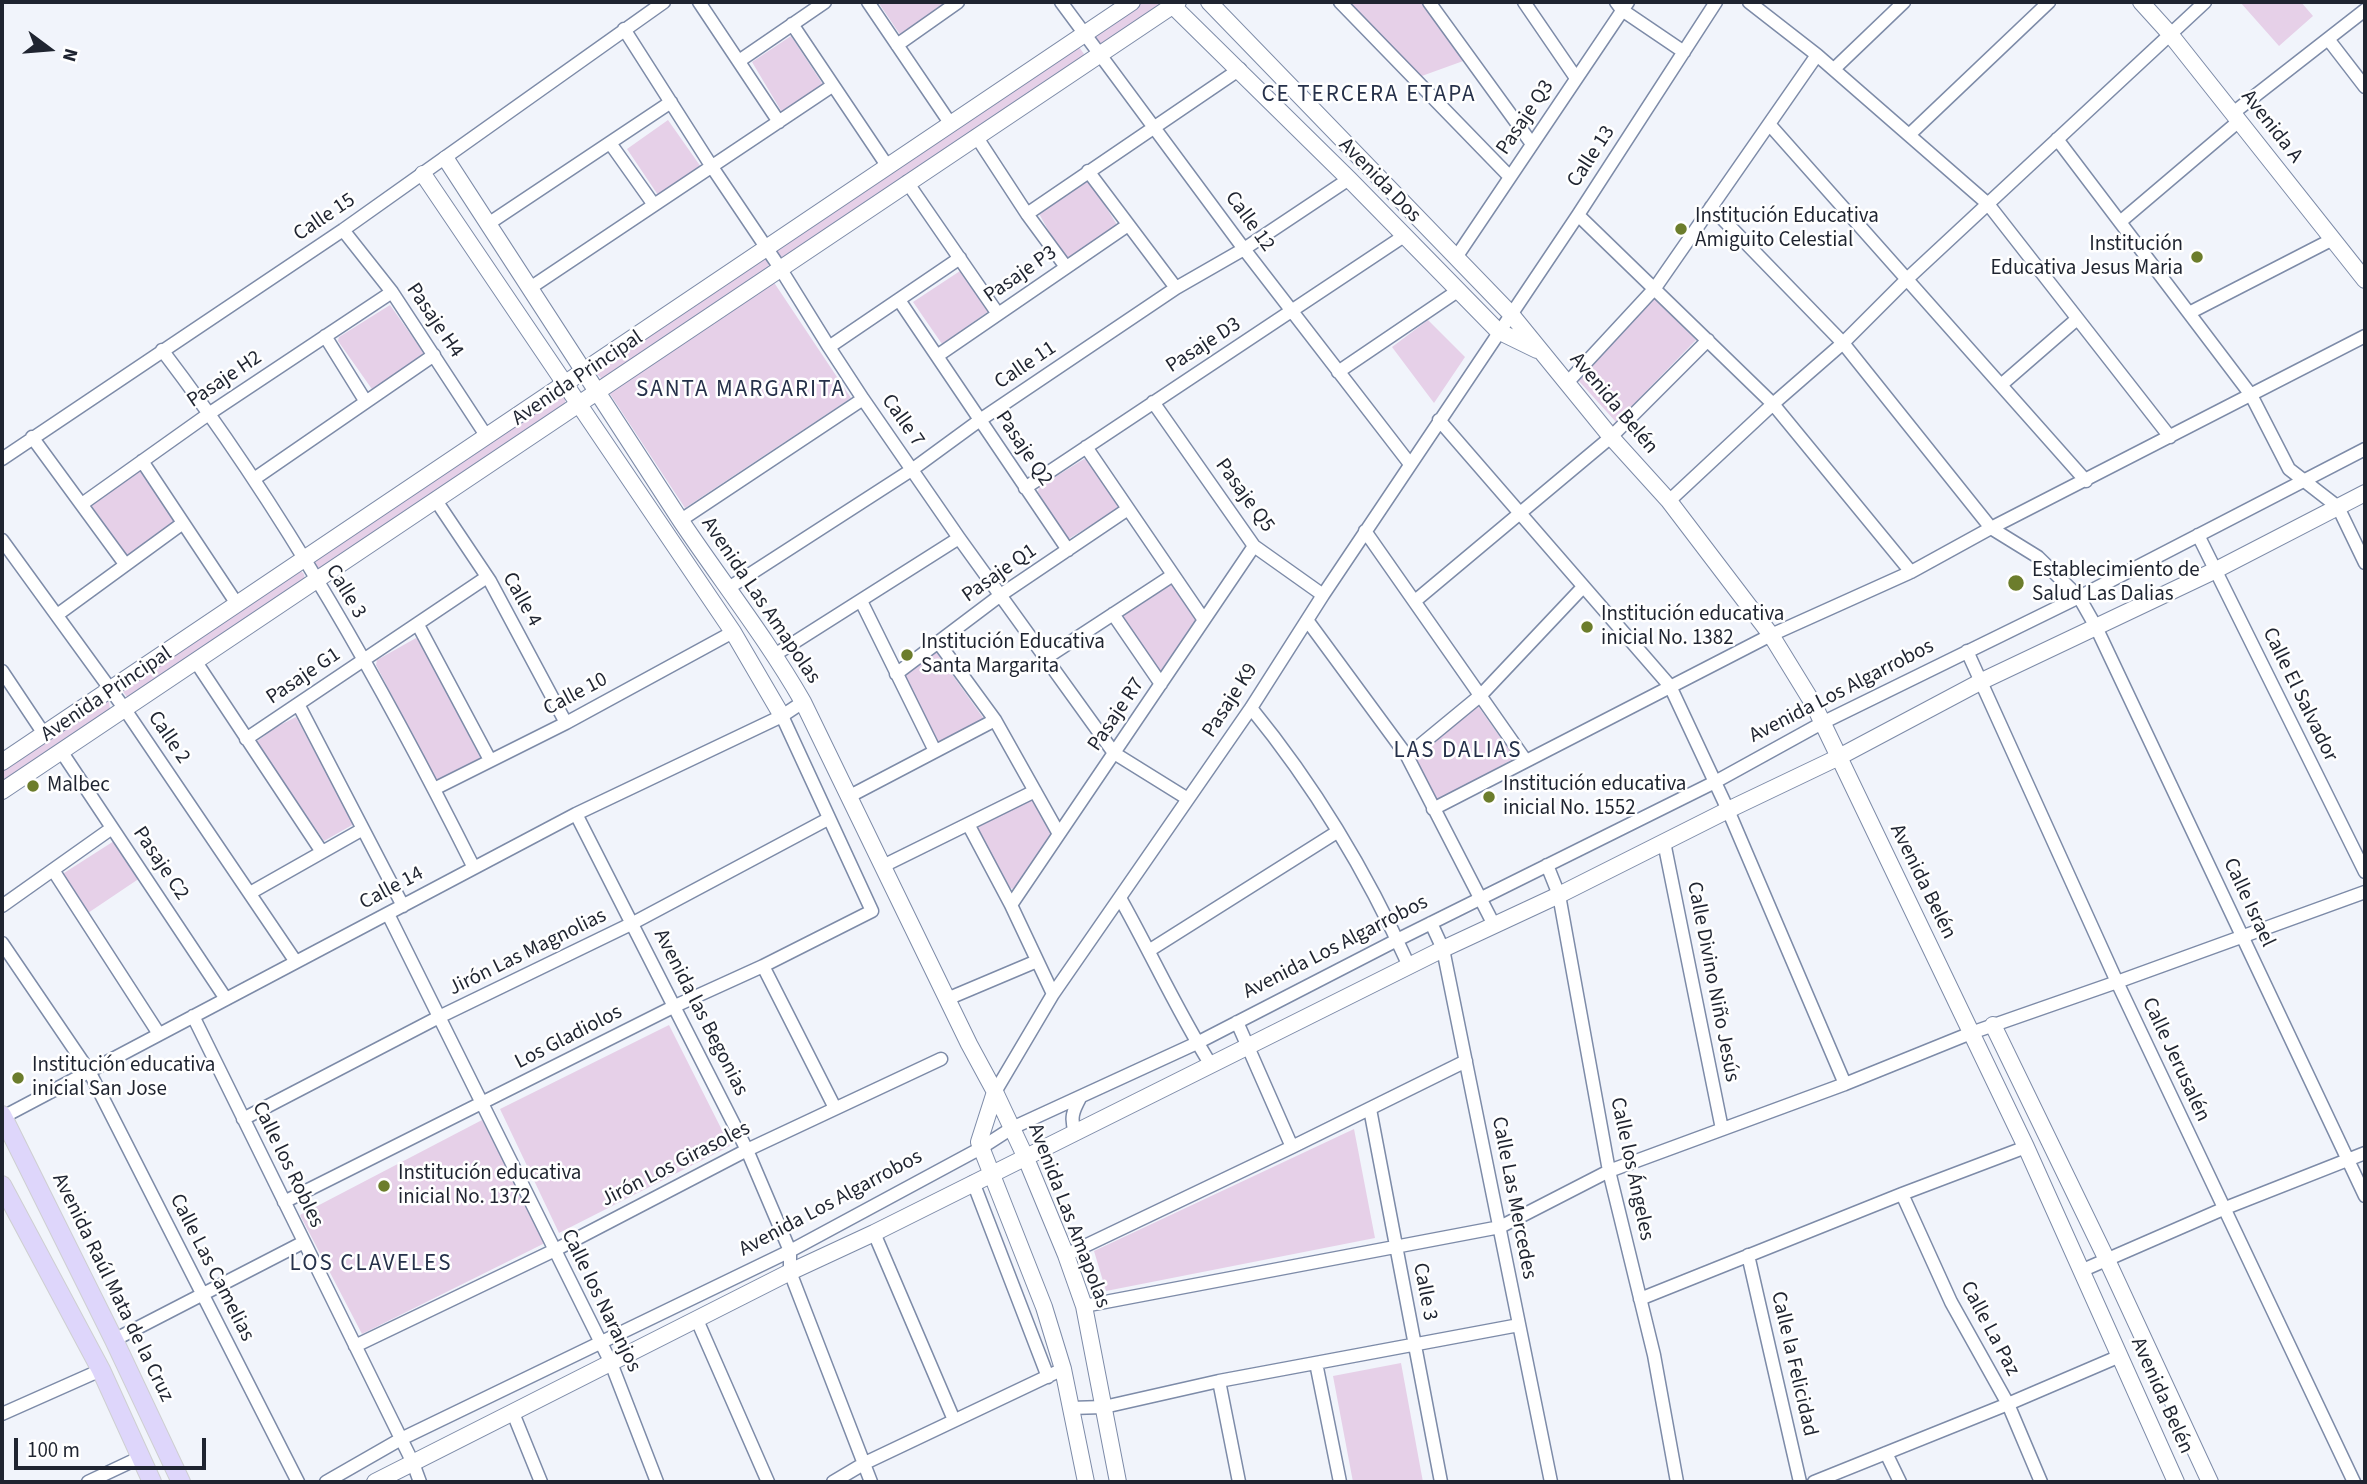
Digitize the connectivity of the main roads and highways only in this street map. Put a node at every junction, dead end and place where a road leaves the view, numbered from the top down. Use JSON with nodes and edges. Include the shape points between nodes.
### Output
{"nodes":[{"id":1,"x":2,"y":1116,"type":"edge"},
{"id":2,"x":2,"y":1185,"type":"edge"},
{"id":3,"x":152,"y":1482,"type":"edge"},
{"id":4,"x":181,"y":1482,"type":"edge"}],
"edges":[{"from":1,"to":4,"type":"main road","name":"Avenida Raúl Mata de la Cruz"},
{"from":2,"to":3,"type":"main road","via":[[101,1370]]}]}
